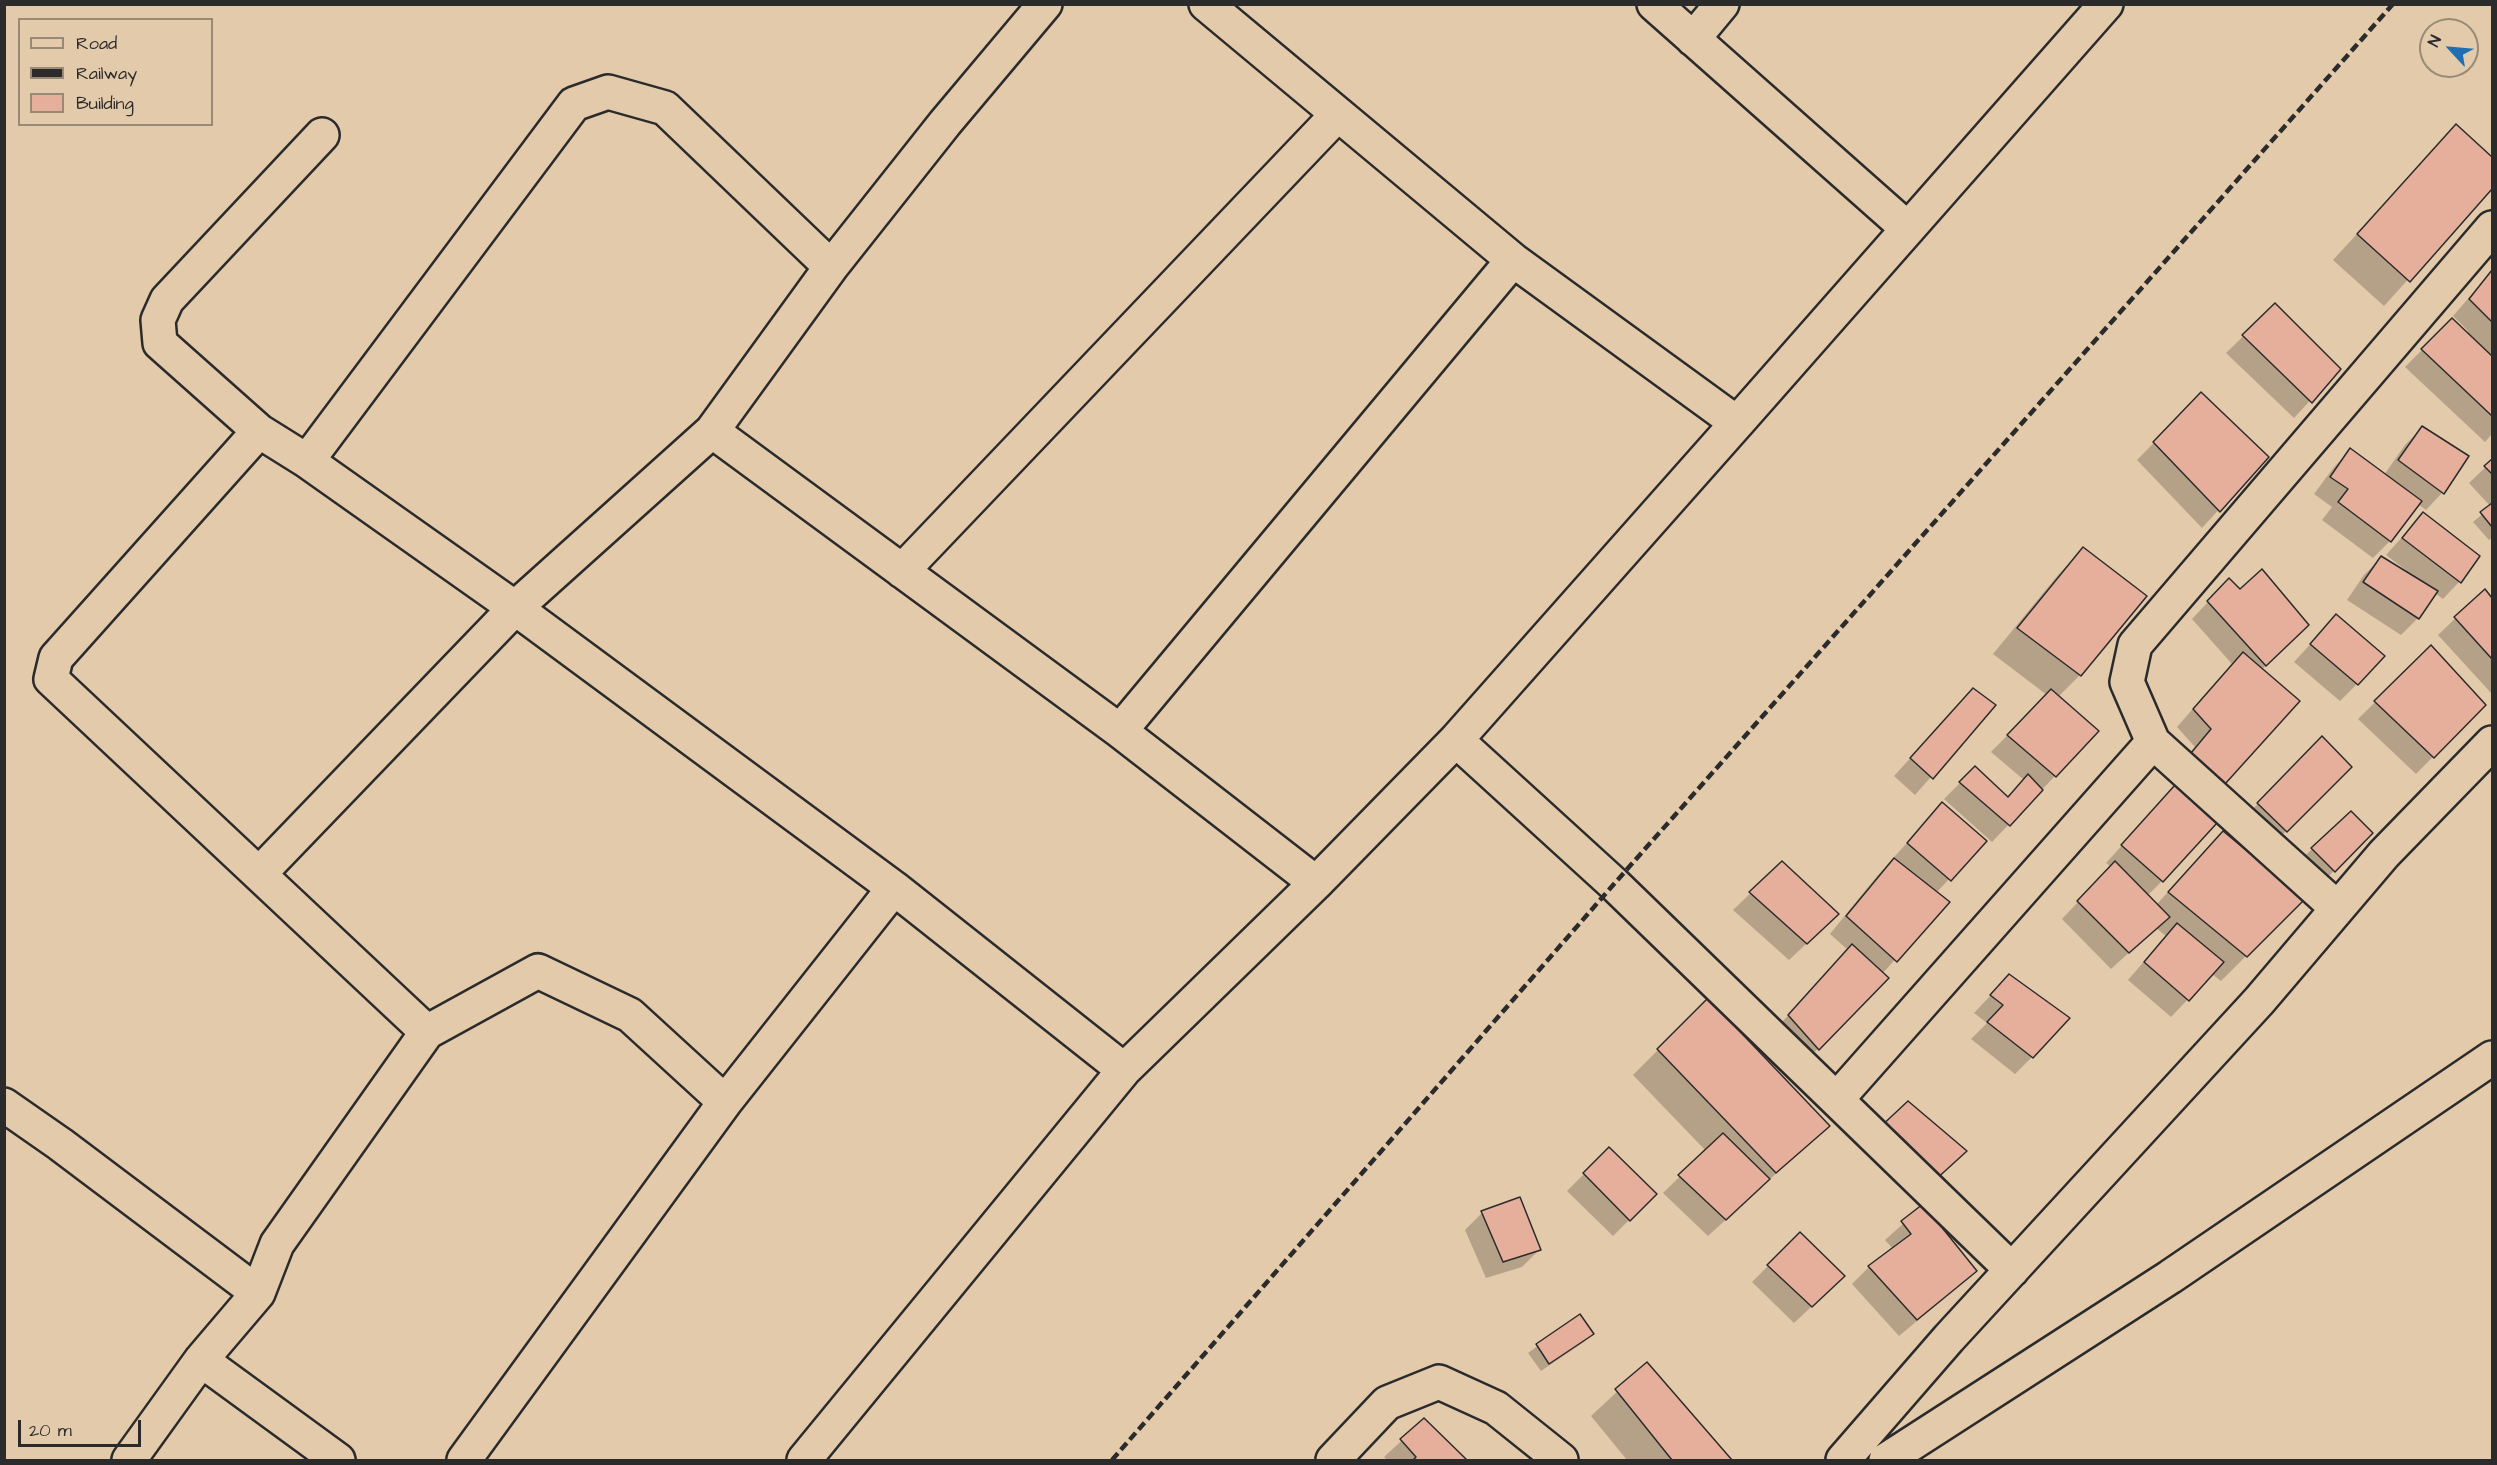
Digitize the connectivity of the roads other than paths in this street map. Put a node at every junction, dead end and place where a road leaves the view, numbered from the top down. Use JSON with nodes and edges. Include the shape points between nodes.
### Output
{"nodes":[{"id":1,"x":1045,"y":4,"type":"edge"},
{"id":2,"x":1206,"y":4,"type":"edge"},
{"id":3,"x":1654,"y":4,"type":"edge"},
{"id":4,"x":1722,"y":4,"type":"edge"},
{"id":5,"x":2106,"y":4,"type":"edge"},
{"id":6,"x":1693,"y":39,"type":"junction"},
{"id":7,"x":1338,"y":114,"type":"junction"},
{"id":8,"x":322,"y":135,"type":"dead end"},
{"id":9,"x":2493,"y":228,"type":"edge"},
{"id":10,"x":1908,"y":230,"type":"junction"},
{"id":11,"x":1513,"y":260,"type":"junction"},
{"id":12,"x":831,"y":267,"type":"junction"},
{"id":13,"x":1737,"y":423,"type":"junction"},
{"id":14,"x":259,"y":431,"type":"junction"},
{"id":15,"x":712,"y":431,"type":"junction"},
{"id":16,"x":307,"y":461,"type":"junction"},
{"id":17,"x":902,"y":571,"type":"junction"},
{"id":18,"x":515,"y":608,"type":"junction"},
{"id":19,"x":1120,"y":731,"type":"junction"},
{"id":20,"x":1456,"y":740,"type":"junction"},
{"id":21,"x":2153,"y":742,"type":"junction"},
{"id":22,"x":2493,"y":743,"type":"edge"},
{"id":23,"x":259,"y":874,"type":"junction"},
{"id":24,"x":1316,"y":883,"type":"junction"},
{"id":25,"x":894,"y":888,"type":"junction"},
{"id":26,"x":2337,"y":908,"type":"junction"},
{"id":27,"x":427,"y":1032,"type":"junction"},
{"id":28,"x":2493,"y":1058,"type":"edge"},
{"id":29,"x":1124,"y":1070,"type":"junction"},
{"id":30,"x":1837,"y":1099,"type":"junction"},
{"id":31,"x":725,"y":1102,"type":"junction"},
{"id":32,"x":4,"y":1105,"type":"edge"},
{"id":33,"x":2012,"y":1270,"type":"junction"},
{"id":34,"x":258,"y":1293,"type":"junction"},
{"id":35,"x":201,"y":1360,"type":"junction"},
{"id":36,"x":129,"y":1461,"type":"edge"},
{"id":37,"x":338,"y":1461,"type":"edge"},
{"id":38,"x":464,"y":1461,"type":"edge"},
{"id":39,"x":804,"y":1461,"type":"edge"},
{"id":40,"x":1333,"y":1461,"type":"edge"},
{"id":41,"x":1561,"y":1461,"type":"edge"},
{"id":42,"x":1843,"y":1461,"type":"edge"},
{"id":43,"x":1886,"y":1461,"type":"edge"}],
"edges":[{"from":1,"to":12,"type":"street"},
{"from":2,"to":7,"type":"street"},
{"from":3,"to":6,"type":"street"},
{"from":4,"to":6,"type":"street"},
{"from":5,"to":10,"type":"street"},
{"from":6,"to":10,"type":"street"},
{"from":7,"to":11,"type":"street"},
{"from":7,"to":17,"type":"street"},
{"from":8,"to":14,"type":"street","via":[[167,300],[158,320],[160,344]]},
{"from":9,"to":21,"type":"street","via":[[2135,645],[2127,682]]},
{"from":10,"to":13,"type":"street"},
{"from":11,"to":13,"type":"street"},
{"from":11,"to":19,"type":"street"},
{"from":12,"to":15,"type":"street"},
{"from":12,"to":16,"type":"street","via":[[665,108],[608,92],[574,105]]},
{"from":13,"to":20,"type":"street"},
{"from":14,"to":16,"type":"street"},
{"from":14,"to":23,"type":"street","via":[[56,658],[51,679]]},
{"from":15,"to":17,"type":"street"},
{"from":15,"to":18,"type":"street"},
{"from":16,"to":18,"type":"street"},
{"from":17,"to":19,"type":"street"},
{"from":18,"to":23,"type":"street"},
{"from":18,"to":25,"type":"street"},
{"from":19,"to":24,"type":"street"},
{"from":20,"to":24,"type":"street"},
{"from":20,"to":30,"type":"street","via":[[1614,884]]},
{"from":21,"to":26,"type":"street"},
{"from":21,"to":30,"type":"street"},
{"from":22,"to":26,"type":"street"},
{"from":23,"to":27,"type":"street"},
{"from":24,"to":29,"type":"street"},
{"from":25,"to":29,"type":"street"},
{"from":25,"to":31,"type":"street"},
{"from":26,"to":33,"type":"street","via":[[2259,1001]]},
{"from":27,"to":31,"type":"street","via":[[538,971],[630,1015]]},
{"from":27,"to":34,"type":"street","via":[[277,1244]]},
{"from":28,"to":43,"type":"street","via":[[2170,1277]]},
{"from":29,"to":39,"type":"street"},
{"from":30,"to":33,"type":"street"},
{"from":31,"to":38,"type":"street"},
{"from":32,"to":34,"type":"street"},
{"from":33,"to":42,"type":"street"},
{"from":34,"to":35,"type":"street"},
{"from":35,"to":36,"type":"street"},
{"from":35,"to":37,"type":"street"},
{"from":40,"to":41,"type":"street","via":[[1387,1403],[1439,1382],[1496,1408]]}]}
